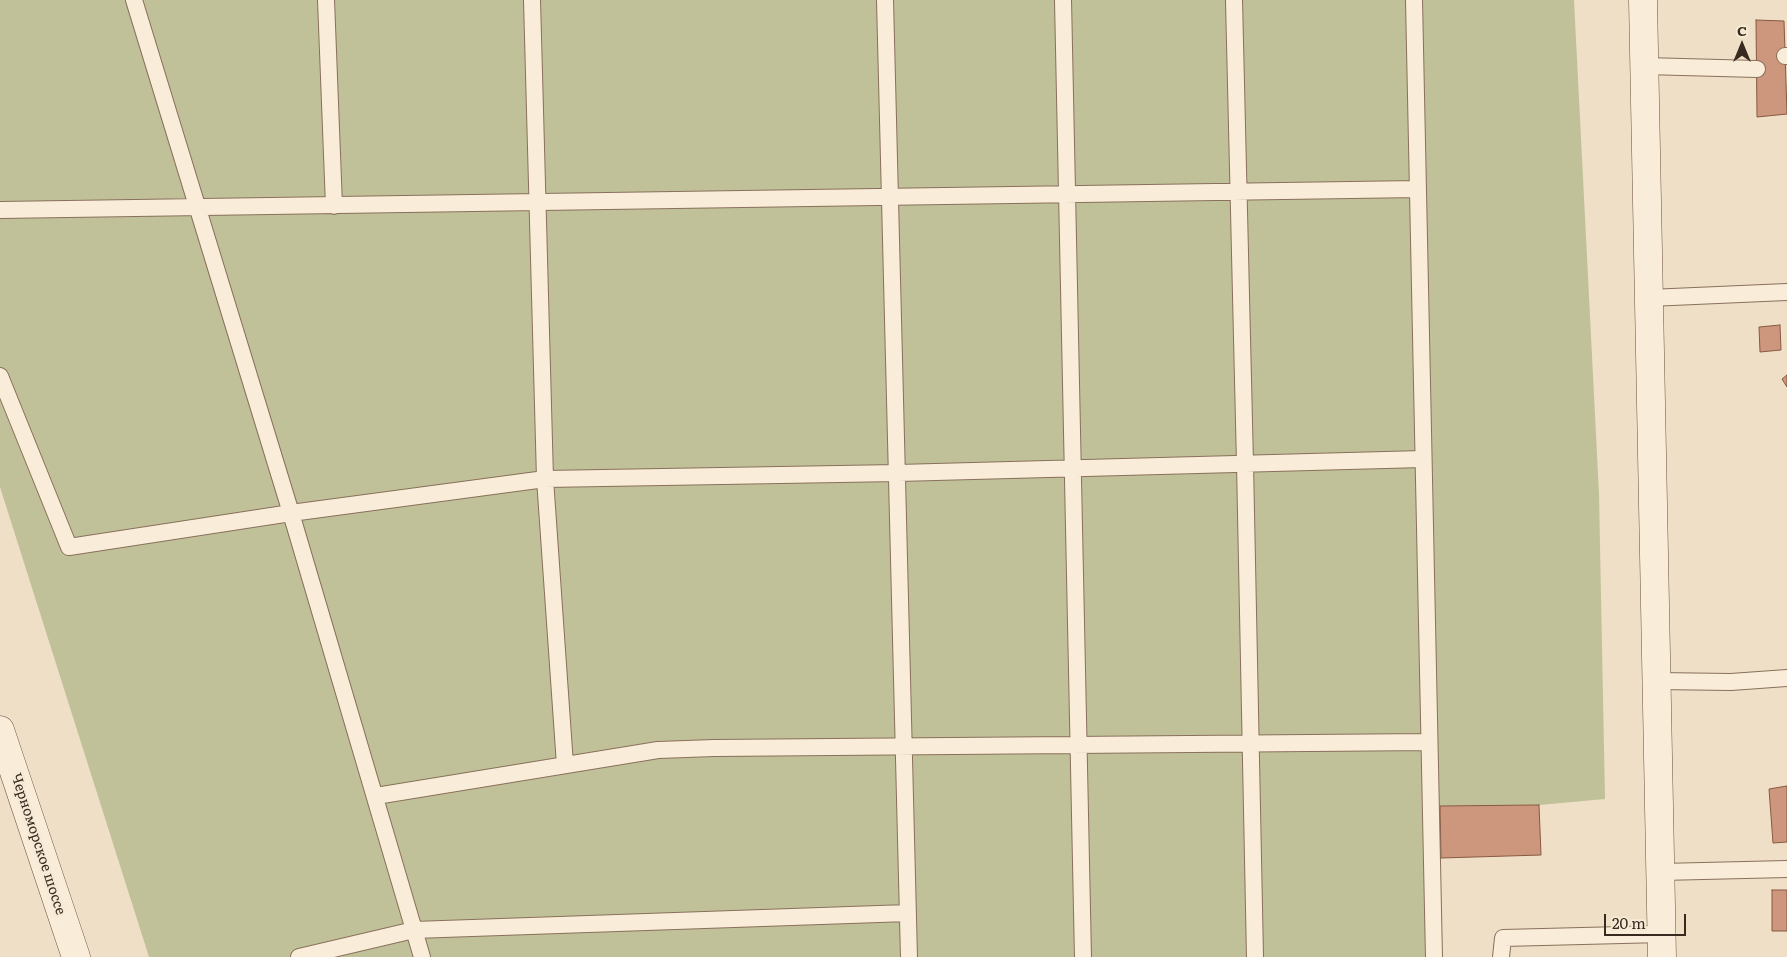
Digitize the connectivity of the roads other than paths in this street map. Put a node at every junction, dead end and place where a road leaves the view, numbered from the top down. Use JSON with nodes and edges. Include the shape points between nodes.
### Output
{"nodes":[{"id":1,"x":134,"y":0,"type":"edge"},
{"id":2,"x":326,"y":0,"type":"edge"},
{"id":3,"x":532,"y":0,"type":"edge"},
{"id":4,"x":885,"y":0,"type":"edge"},
{"id":5,"x":1063,"y":0,"type":"edge"},
{"id":6,"x":1234,"y":0,"type":"edge"},
{"id":7,"x":1414,"y":0,"type":"edge"},
{"id":8,"x":1643,"y":0,"type":"edge"},
{"id":9,"x":1645,"y":66,"type":"junction"},
{"id":10,"x":1756,"y":69,"type":"dead end"},
{"id":11,"x":1418,"y":189,"type":"junction"},
{"id":12,"x":1238,"y":191,"type":"junction"},
{"id":13,"x":1067,"y":193,"type":"junction"},
{"id":14,"x":890,"y":196,"type":"junction"},
{"id":15,"x":538,"y":202,"type":"junction"},
{"id":16,"x":334,"y":206,"type":"junction"},
{"id":17,"x":197,"y":208,"type":"junction"},
{"id":18,"x":0,"y":210,"type":"edge"},
{"id":19,"x":1787,"y":292,"type":"edge"},
{"id":20,"x":1649,"y":298,"type":"junction"},
{"id":21,"x":0,"y":376,"type":"edge"},
{"id":22,"x":1423,"y":459,"type":"junction"},
{"id":23,"x":1245,"y":464,"type":"junction"},
{"id":24,"x":1073,"y":468,"type":"junction"},
{"id":25,"x":898,"y":473,"type":"junction"},
{"id":26,"x":546,"y":479,"type":"junction"},
{"id":27,"x":291,"y":513,"type":"junction"},
{"id":28,"x":1787,"y":678,"type":"edge"},
{"id":29,"x":1657,"y":681,"type":"junction"},
{"id":30,"x":0,"y":730,"type":"edge"},
{"id":31,"x":1429,"y":742,"type":"junction"},
{"id":32,"x":1251,"y":743,"type":"junction"},
{"id":33,"x":1079,"y":746,"type":"junction"},
{"id":34,"x":904,"y":747,"type":"junction"},
{"id":35,"x":565,"y":765,"type":"junction"},
{"id":36,"x":376,"y":796,"type":"junction"},
{"id":37,"x":1787,"y":869,"type":"edge"},
{"id":38,"x":1661,"y":872,"type":"junction"},
{"id":39,"x":908,"y":913,"type":"junction"},
{"id":40,"x":414,"y":930,"type":"junction"},
{"id":41,"x":1662,"y":946,"type":"edge"},
{"id":42,"x":76,"y":957,"type":"edge"},
{"id":43,"x":299,"y":957,"type":"edge"},
{"id":44,"x":422,"y":957,"type":"edge"},
{"id":45,"x":910,"y":957,"type":"edge"},
{"id":46,"x":1083,"y":957,"type":"edge"},
{"id":47,"x":1255,"y":957,"type":"edge"},
{"id":48,"x":1434,"y":957,"type":"edge"},
{"id":49,"x":1501,"y":957,"type":"edge"}],
"edges":[{"from":1,"to":17,"type":"lane"},
{"from":2,"to":16,"type":"lane"},
{"from":3,"to":15,"type":"lane"},
{"from":4,"to":14,"type":"lane"},
{"from":5,"to":13,"type":"lane"},
{"from":6,"to":12,"type":"lane"},
{"from":7,"to":11,"type":"lane"},
{"from":8,"to":9,"type":"main road"},
{"from":9,"to":10,"type":"lane"},
{"from":9,"to":20,"type":"main road"},
{"from":11,"to":12,"type":"lane"},
{"from":11,"to":22,"type":"lane"},
{"from":12,"to":13,"type":"lane"},
{"from":12,"to":23,"type":"lane"},
{"from":13,"to":14,"type":"lane"},
{"from":13,"to":24,"type":"lane"},
{"from":14,"to":15,"type":"lane"},
{"from":14,"to":25,"type":"lane"},
{"from":15,"to":16,"type":"lane"},
{"from":15,"to":26,"type":"lane"},
{"from":16,"to":17,"type":"lane"},
{"from":17,"to":18,"type":"lane"},
{"from":17,"to":27,"type":"lane"},
{"from":19,"to":20,"type":"lane"},
{"from":20,"to":29,"type":"main road"},
{"from":21,"to":27,"type":"lane","via":[[69,547]]},
{"from":22,"to":23,"type":"lane"},
{"from":22,"to":31,"type":"lane"},
{"from":23,"to":24,"type":"lane"},
{"from":23,"to":32,"type":"lane"},
{"from":24,"to":25,"type":"lane"},
{"from":24,"to":33,"type":"lane"},
{"from":25,"to":26,"type":"lane"},
{"from":25,"to":34,"type":"lane"},
{"from":26,"to":27,"type":"lane"},
{"from":26,"to":35,"type":"lane"},
{"from":27,"to":36,"type":"lane"},
{"from":28,"to":29,"type":"lane","via":[[1731,682]]},
{"from":29,"to":38,"type":"main road"},
{"from":30,"to":42,"type":"main road","name":"Черноморское шоссе"},
{"from":31,"to":32,"type":"lane"},
{"from":31,"to":48,"type":"lane"},
{"from":32,"to":33,"type":"lane"},
{"from":32,"to":47,"type":"lane"},
{"from":33,"to":34,"type":"lane"},
{"from":33,"to":46,"type":"lane"},
{"from":34,"to":35,"type":"lane","via":[[658,750]]},
{"from":34,"to":39,"type":"lane"},
{"from":35,"to":36,"type":"lane"},
{"from":36,"to":40,"type":"lane"},
{"from":37,"to":38,"type":"lane"},
{"from":38,"to":41,"type":"main road"},
{"from":39,"to":40,"type":"lane"},
{"from":39,"to":45,"type":"lane"},
{"from":40,"to":43,"type":"lane"},
{"from":40,"to":44,"type":"lane"},
{"from":41,"to":49,"type":"lane","via":[[1503,938]]}]}
